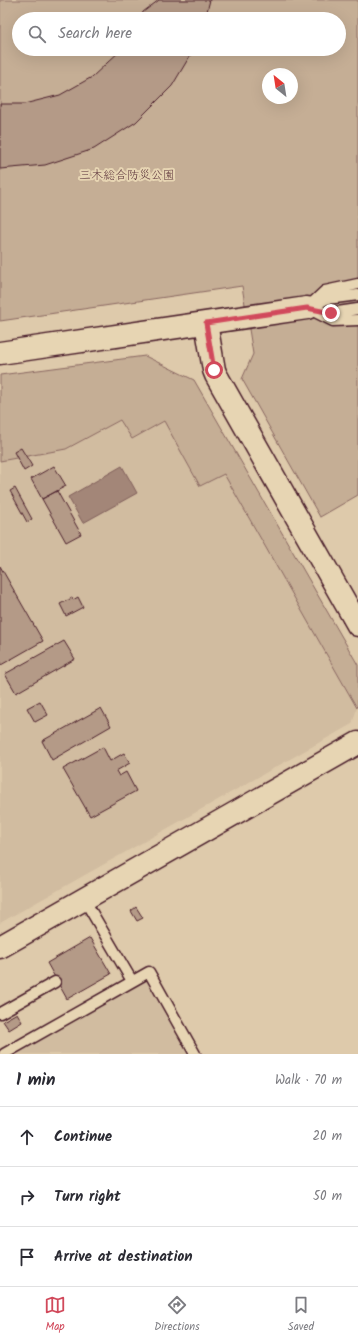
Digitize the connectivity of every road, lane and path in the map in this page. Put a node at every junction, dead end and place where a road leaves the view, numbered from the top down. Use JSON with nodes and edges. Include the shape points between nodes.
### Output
{"nodes":[{"id":1,"x":358,"y":284,"type":"edge"},
{"id":2,"x":358,"y":295,"type":"edge"},
{"id":3,"x":307,"y":308,"type":"junction"},
{"id":4,"x":358,"y":309,"type":"edge"},
{"id":5,"x":358,"y":320,"type":"edge"},
{"id":6,"x":206,"y":323,"type":"junction"},
{"id":7,"x":0,"y":353,"type":"edge"},
{"id":8,"x":358,"y":625,"type":"edge"},
{"id":9,"x":358,"y":743,"type":"edge"},
{"id":10,"x":84,"y":899,"type":"junction"},
{"id":11,"x":0,"y":947,"type":"edge"},
{"id":12,"x":132,"y":981,"type":"junction"},
{"id":13,"x":55,"y":982,"type":"dead end"},
{"id":14,"x":0,"y":1014,"type":"edge"},
{"id":15,"x":4,"y":1054,"type":"edge"},
{"id":16,"x":195,"y":1054,"type":"edge"}],
"edges":[{"from":1,"to":3,"type":"lane","via":[[325,291]]},
{"from":2,"to":3,"type":"lane","via":[[327,299]]},
{"from":3,"to":4,"type":"lane","via":[[331,313]]},
{"from":3,"to":5,"type":"lane","via":[[333,321]]},
{"from":3,"to":6,"type":"street"},
{"from":6,"to":7,"type":"street"},
{"from":6,"to":8,"type":"street","via":[[216,376]]},
{"from":9,"to":10,"type":"street"},
{"from":10,"to":11,"type":"street"},
{"from":10,"to":12,"type":"lane"},
{"from":12,"to":15,"type":"lane"},
{"from":12,"to":16,"type":"lane","via":[[149,972]]},
{"from":13,"to":14,"type":"lane"}]}
